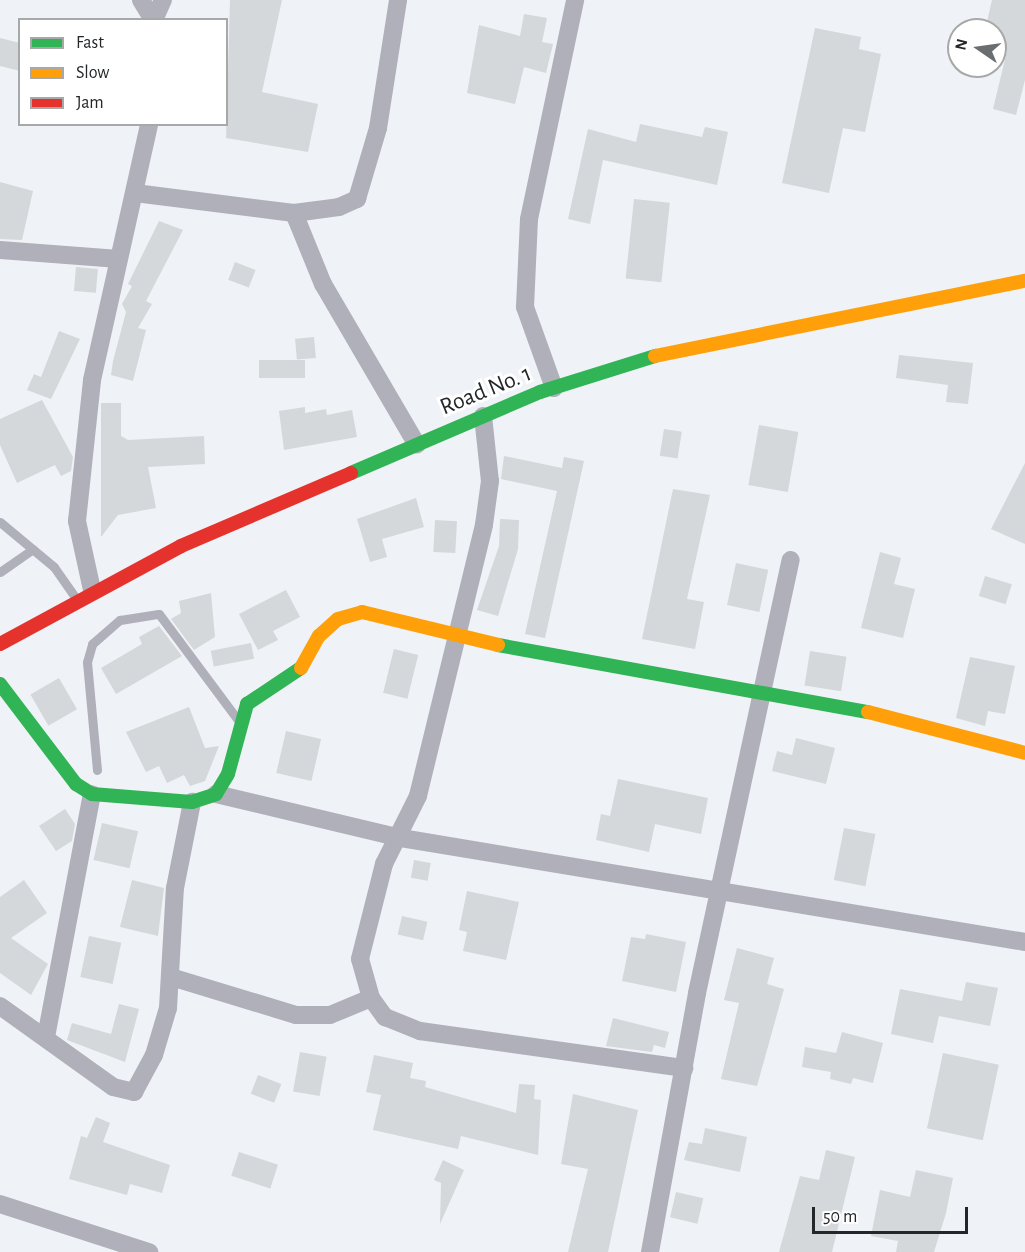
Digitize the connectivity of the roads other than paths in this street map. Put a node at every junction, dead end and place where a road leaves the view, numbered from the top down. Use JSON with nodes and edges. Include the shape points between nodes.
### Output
{"nodes":[{"id":1,"x":141,"y":0,"type":"edge"},
{"id":2,"x":163,"y":0,"type":"edge"},
{"id":3,"x":398,"y":0,"type":"edge"},
{"id":4,"x":575,"y":0,"type":"edge"},
{"id":5,"x":153,"y":18,"type":"edge"},
{"id":6,"x":155,"y":18,"type":"edge"},
{"id":7,"x":149,"y":126,"type":"edge"},
{"id":8,"x":135,"y":193,"type":"junction"},
{"id":9,"x":294,"y":213,"type":"junction"},
{"id":10,"x":0,"y":250,"type":"edge"},
{"id":11,"x":119,"y":259,"type":"junction"},
{"id":12,"x":1025,"y":281,"type":"edge"},
{"id":13,"x":554,"y":388,"type":"junction"},
{"id":14,"x":483,"y":416,"type":"junction"},
{"id":15,"x":417,"y":445,"type":"junction"},
{"id":16,"x":0,"y":522,"type":"edge"},
{"id":17,"x":33,"y":549,"type":"junction"},
{"id":18,"x":791,"y":560,"type":"dead end"},
{"id":19,"x":0,"y":572,"type":"edge"},
{"id":20,"x":84,"y":594,"type":"junction"},
{"id":21,"x":453,"y":637,"type":"junction"},
{"id":22,"x":0,"y":644,"type":"edge"},
{"id":23,"x":0,"y":684,"type":"edge"},
{"id":24,"x":763,"y":691,"type":"junction"},
{"id":25,"x":240,"y":723,"type":"junction"},
{"id":26,"x":1025,"y":753,"type":"edge"},
{"id":27,"x":97,"y":770,"type":"dead end"},
{"id":28,"x":92,"y":794,"type":"junction"},
{"id":29,"x":216,"y":794,"type":"junction"},
{"id":30,"x":192,"y":802,"type":"junction"},
{"id":31,"x":400,"y":838,"type":"junction"},
{"id":32,"x":718,"y":890,"type":"junction"},
{"id":33,"x":1025,"y":942,"type":"edge"},
{"id":34,"x":171,"y":977,"type":"junction"},
{"id":35,"x":371,"y":998,"type":"junction"},
{"id":36,"x":0,"y":1006,"type":"edge"},
{"id":37,"x":46,"y":1037,"type":"junction"},
{"id":38,"x":684,"y":1068,"type":"junction"},
{"id":39,"x":0,"y":1204,"type":"edge"},
{"id":40,"x":149,"y":1252,"type":"edge"},
{"id":41,"x":650,"y":1252,"type":"edge"}],
"edges":[{"from":1,"to":5,"type":"street"},
{"from":2,"to":6,"type":"street"},
{"from":3,"to":9,"type":"street","via":[[378,128],[357,199],[339,207]]},
{"from":4,"to":13,"type":"street","via":[[529,219],[525,307]]},
{"from":7,"to":8,"type":"street"},
{"from":8,"to":9,"type":"street"},
{"from":8,"to":11,"type":"street"},
{"from":9,"to":15,"type":"street","via":[[323,284]]},
{"from":10,"to":11,"type":"street"},
{"from":11,"to":20,"type":"street","via":[[99,336],[78,492]]},
{"from":12,"to":13,"type":"main road","name":"Road No. 1","via":[[648,358]]},
{"from":13,"to":14,"type":"main road","name":"Road No. 1"},
{"from":14,"to":15,"type":"main road","name":"Road No. 1"},
{"from":14,"to":21,"type":"street","via":[[490,481],[484,525]]},
{"from":15,"to":20,"type":"main road","name":"Road No. 1","via":[[181,546]]},
{"from":16,"to":17,"type":"lane"},
{"from":17,"to":19,"type":"lane"},
{"from":17,"to":20,"type":"lane"},
{"from":18,"to":24,"type":"street"},
{"from":20,"to":22,"type":"main road","name":"Road No. 1"},
{"from":21,"to":24,"type":"main road"},
{"from":21,"to":25,"type":"main road","via":[[398,617],[362,612],[338,619],[319,636],[306,666],[258,692]]},
{"from":21,"to":31,"type":"street","via":[[432,744]]},
{"from":23,"to":28,"type":"main road","via":[[76,784]]},
{"from":24,"to":26,"type":"main road"},
{"from":24,"to":32,"type":"street"},
{"from":25,"to":27,"type":"lane","via":[[159,614],[120,620],[92,644],[87,662]]},
{"from":25,"to":29,"type":"main road","via":[[228,774]]},
{"from":28,"to":30,"type":"main road"},
{"from":28,"to":37,"type":"street"},
{"from":29,"to":30,"type":"main road"},
{"from":29,"to":31,"type":"street"},
{"from":30,"to":34,"type":"street","via":[[175,888]]},
{"from":31,"to":32,"type":"street"},
{"from":31,"to":35,"type":"street","via":[[384,864],[360,959]]},
{"from":32,"to":33,"type":"street"},
{"from":32,"to":38,"type":"street"},
{"from":34,"to":35,"type":"street","via":[[296,1015],[330,1015]]},
{"from":34,"to":37,"type":"street","via":[[154,1056],[134,1092],[113,1087]]},
{"from":35,"to":38,"type":"street","via":[[385,1017],[420,1031]]},
{"from":36,"to":37,"type":"street"},
{"from":38,"to":41,"type":"street"},
{"from":39,"to":40,"type":"street"}]}
